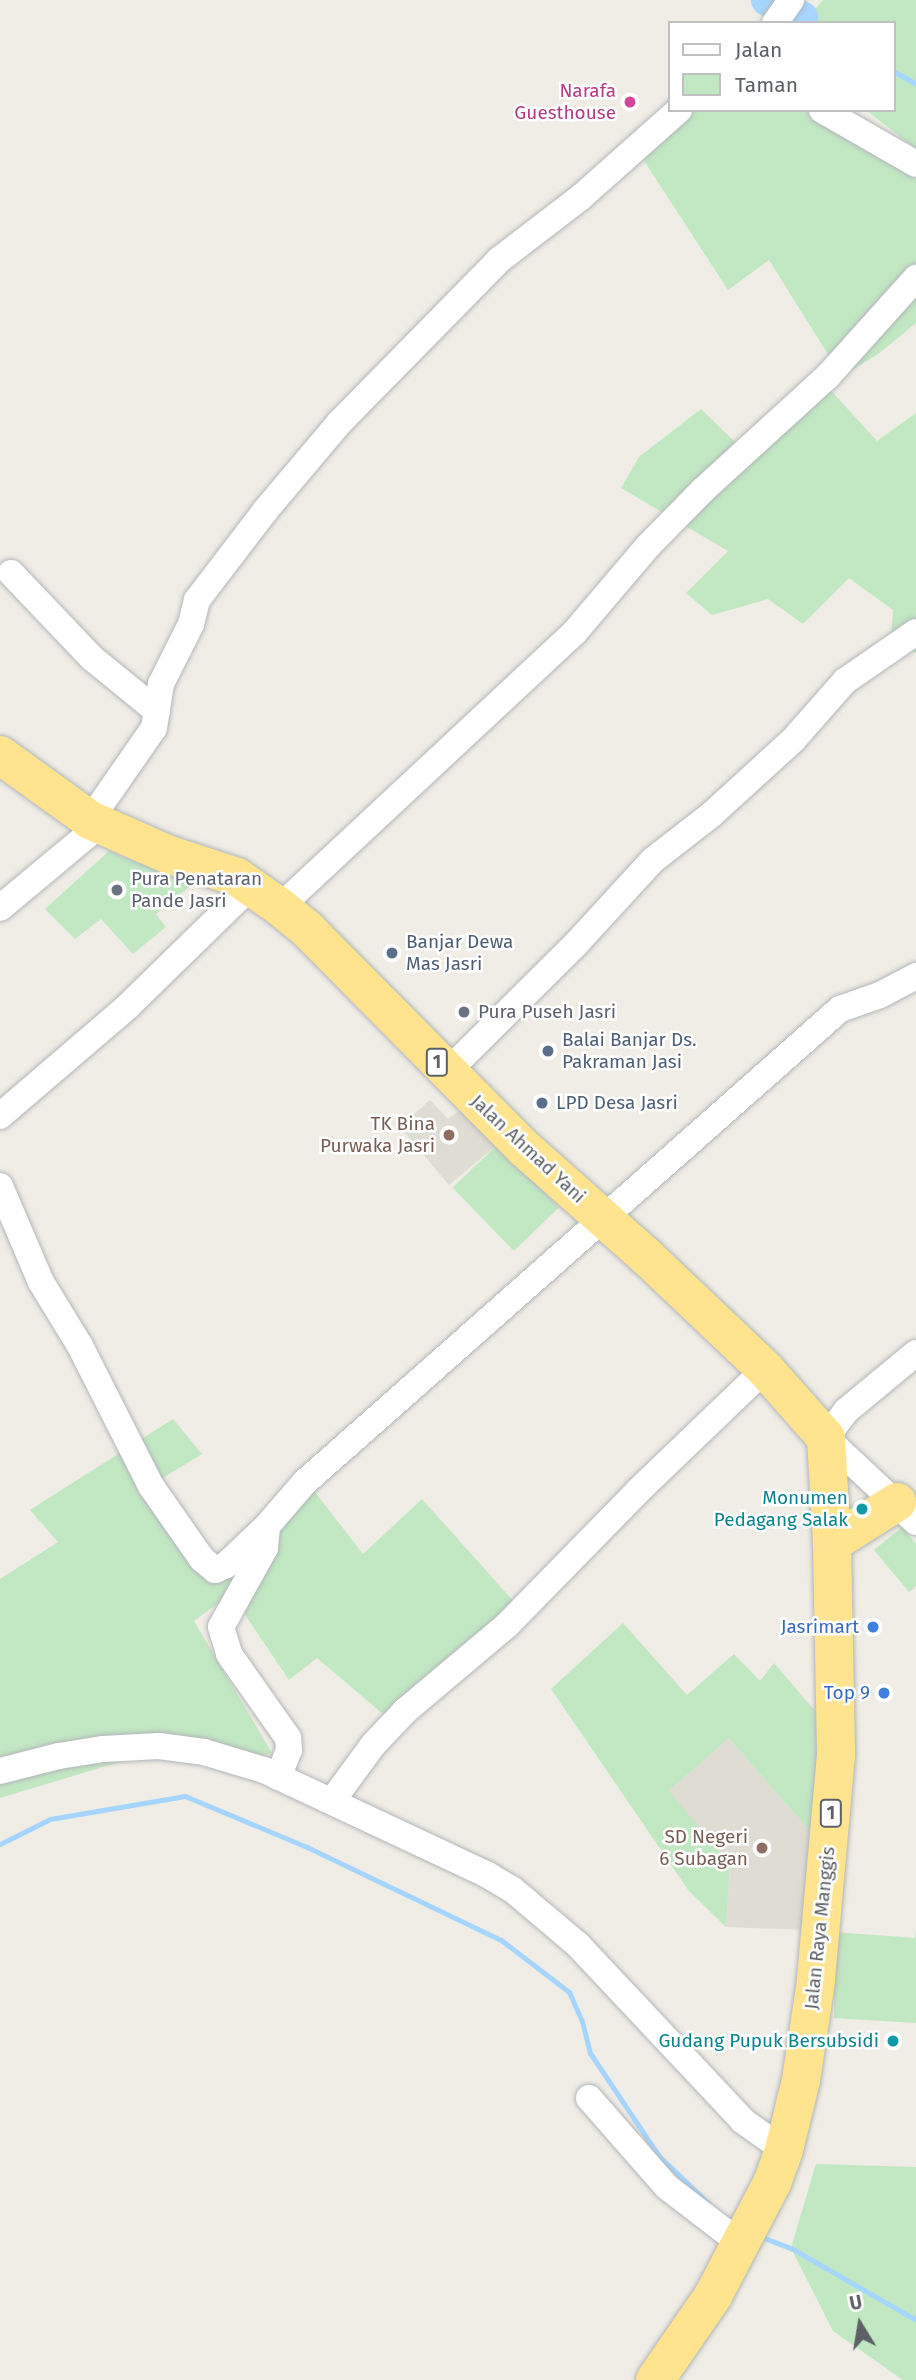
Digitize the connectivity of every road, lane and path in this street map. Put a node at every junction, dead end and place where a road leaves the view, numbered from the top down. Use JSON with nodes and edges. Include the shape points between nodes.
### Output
{"nodes":[{"id":1,"x":791,"y":0,"type":"edge"},
{"id":2,"x":776,"y":21,"type":"edge"},
{"id":3,"x":677,"y":112,"type":"edge"},
{"id":4,"x":825,"y":112,"type":"edge"},
{"id":5,"x":916,"y":164,"type":"edge"},
{"id":6,"x":916,"y":278,"type":"edge"},
{"id":7,"x":11,"y":573,"type":"dead end"},
{"id":8,"x":916,"y":632,"type":"edge"},
{"id":9,"x":157,"y":711,"type":"junction"},
{"id":10,"x":0,"y":755,"type":"edge"},
{"id":11,"x":96,"y":821,"type":"junction"},
{"id":12,"x":266,"y":896,"type":"junction"},
{"id":13,"x":0,"y":908,"type":"edge"},
{"id":14,"x":916,"y":976,"type":"edge"},
{"id":15,"x":447,"y":1072,"type":"junction"},
{"id":16,"x":0,"y":1116,"type":"edge"},
{"id":17,"x":0,"y":1186,"type":"edge"},
{"id":18,"x":601,"y":1218,"type":"junction"},
{"id":19,"x":916,"y":1353,"type":"edge"},
{"id":20,"x":765,"y":1369,"type":"junction"},
{"id":21,"x":826,"y":1438,"type":"junction"},
{"id":22,"x":907,"y":1512,"type":"edge"},
{"id":23,"x":267,"y":1526,"type":"junction"},
{"id":24,"x":832,"y":1543,"type":"junction"},
{"id":25,"x":0,"y":1771,"type":"edge"},
{"id":26,"x":278,"y":1777,"type":"junction"},
{"id":27,"x":332,"y":1801,"type":"junction"},
{"id":28,"x":589,"y":2098,"type":"dead end"},
{"id":29,"x":778,"y":2166,"type":"junction"},
{"id":30,"x":742,"y":2239,"type":"junction"},
{"id":31,"x":655,"y":2380,"type":"edge"}],
"edges":[{"from":1,"to":2,"type":"street"},
{"from":3,"to":9,"type":"street","via":[[581,197],[499,260],[339,423],[197,600],[191,624],[161,684]]},
{"from":4,"to":5,"type":"street"},
{"from":6,"to":12,"type":"street","via":[[828,376],[712,482],[552,654]]},
{"from":7,"to":9,"type":"street","via":[[92,658]]},
{"from":8,"to":15,"type":"street","via":[[845,681],[793,740],[653,860]]},
{"from":9,"to":11,"type":"street","via":[[154,728]]},
{"from":10,"to":11,"type":"highway","name":"Jalan Ahmad Yani","number":"1"},
{"from":11,"to":12,"type":"highway","name":"Jalan Ahmad Yani","number":"1","via":[[150,847],[237,877]]},
{"from":11,"to":13,"type":"street"},
{"from":12,"to":15,"type":"highway","name":"Jalan Ahmad Yani","number":"1","via":[[308,930]]},
{"from":12,"to":16,"type":"street"},
{"from":14,"to":18,"type":"street","via":[[840,1009]]},
{"from":15,"to":18,"type":"highway","name":"Jalan Ahmad Yani","number":"1"},
{"from":17,"to":23,"type":"street","via":[[41,1282],[80,1346],[152,1486],[202,1559],[211,1570],[220,1568]]},
{"from":18,"to":20,"type":"highway","name":"Jalan Ahmad Yani","number":"1"},
{"from":18,"to":23,"type":"street","via":[[305,1482]]},
{"from":19,"to":21,"type":"street","via":[[846,1411]]},
{"from":20,"to":21,"type":"highway","name":"Jalan Ahmad Yani","number":"1"},
{"from":20,"to":27,"type":"street","via":[[507,1625],[405,1711]]},
{"from":21,"to":22,"type":"street"},
{"from":21,"to":24,"type":"highway","name":"Jalan Raya Manggis","number":"1"},
{"from":22,"to":24,"type":"highway"},
{"from":23,"to":26,"type":"street","via":[[265,1548],[221,1627],[229,1654],[288,1738],[289,1750]]},
{"from":24,"to":29,"type":"highway","name":"Jalan Raya Manggis","number":"1","via":[[836,1755],[816,1981],[801,2080]]},
{"from":25,"to":26,"type":"street","via":[[59,1755],[159,1746],[204,1752]]},
{"from":26,"to":27,"type":"street"},
{"from":27,"to":29,"type":"street","via":[[513,1890],[604,1968]]},
{"from":28,"to":30,"type":"street","via":[[667,2186]]},
{"from":29,"to":30,"type":"highway","name":"Jalan Raya Manggis","number":"1"},
{"from":30,"to":31,"type":"highway","name":"Jalan Raya Manggis","number":"1","via":[[713,2296]]}]}
